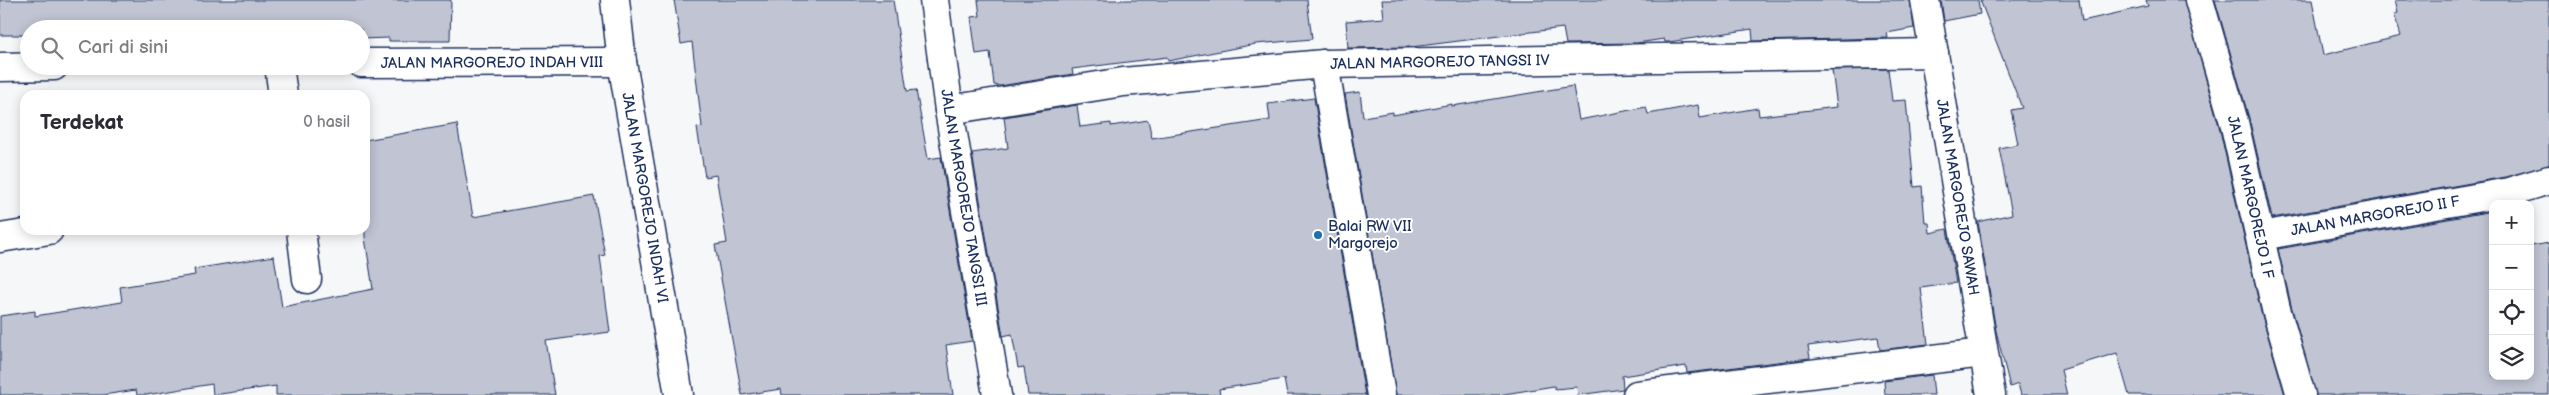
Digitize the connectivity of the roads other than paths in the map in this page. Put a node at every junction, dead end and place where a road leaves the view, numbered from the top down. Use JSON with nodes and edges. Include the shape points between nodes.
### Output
{"nodes":[{"id":1,"x":615,"y":0,"type":"edge"},
{"id":2,"x":934,"y":0,"type":"edge"},
{"id":3,"x":1925,"y":0,"type":"edge"},
{"id":4,"x":2199,"y":0,"type":"edge"},
{"id":5,"x":1934,"y":53,"type":"junction"},
{"id":6,"x":622,"y":62,"type":"junction"},
{"id":7,"x":370,"y":63,"type":"edge"},
{"id":8,"x":1324,"y":64,"type":"junction"},
{"id":9,"x":0,"y":67,"type":"edge"},
{"id":10,"x":20,"y":67,"type":"edge"},
{"id":11,"x":280,"y":75,"type":"edge"},
{"id":12,"x":282,"y":90,"type":"edge"},
{"id":13,"x":949,"y":110,"type":"junction"},
{"id":14,"x":2549,"y":180,"type":"edge"},
{"id":15,"x":20,"y":235,"type":"edge"},
{"id":16,"x":301,"y":235,"type":"edge"},
{"id":17,"x":2261,"y":236,"type":"junction"},
{"id":18,"x":0,"y":238,"type":"edge"},
{"id":19,"x":307,"y":279,"type":"dead end"},
{"id":20,"x":1983,"y":353,"type":"junction"},
{"id":21,"x":679,"y":395,"type":"edge"},
{"id":22,"x":996,"y":395,"type":"edge"},
{"id":23,"x":1380,"y":395,"type":"edge"},
{"id":24,"x":1637,"y":395,"type":"edge"},
{"id":25,"x":1991,"y":395,"type":"edge"},
{"id":26,"x":2301,"y":395,"type":"edge"}],
"edges":[{"from":1,"to":6,"type":"street","name":"JALAN MARGOREJO INDAH VI"},
{"from":2,"to":13,"type":"street","name":"JALAN MARGOREJO TANGSI III"},
{"from":3,"to":5,"type":"street","name":"JALAN MARGOREJO SAWAH"},
{"from":4,"to":17,"type":"street","name":"JALAN MARGOREJO I F","via":[[2234,122]]},
{"from":5,"to":8,"type":"street","name":"JALAN MARGOREJO TANGSI IV"},
{"from":5,"to":20,"type":"street","name":"JALAN MARGOREJO SAWAH"},
{"from":6,"to":7,"type":"street","name":"JALAN MARGOREJO INDAH VIII"},
{"from":6,"to":21,"type":"street","name":"JALAN MARGOREJO INDAH VI"},
{"from":8,"to":13,"type":"street","name":"JALAN MARGOREJO TANGSI IV","via":[[1123,82]]},
{"from":8,"to":23,"type":"street"},
{"from":9,"to":10,"type":"street"},
{"from":11,"to":12,"type":"street"},
{"from":13,"to":22,"type":"street","name":"JALAN MARGOREJO TANGSI III"},
{"from":14,"to":17,"type":"street","name":"JALAN MARGOREJO II F","via":[[2510,192]]},
{"from":15,"to":18,"type":"street"},
{"from":16,"to":19,"type":"street"},
{"from":17,"to":26,"type":"street","name":"JALAN MARGOREJO I F","via":[[2276,309]]},
{"from":20,"to":24,"type":"street"},
{"from":20,"to":25,"type":"street","name":"JALAN MARGOREJO SAWAH"}]}
